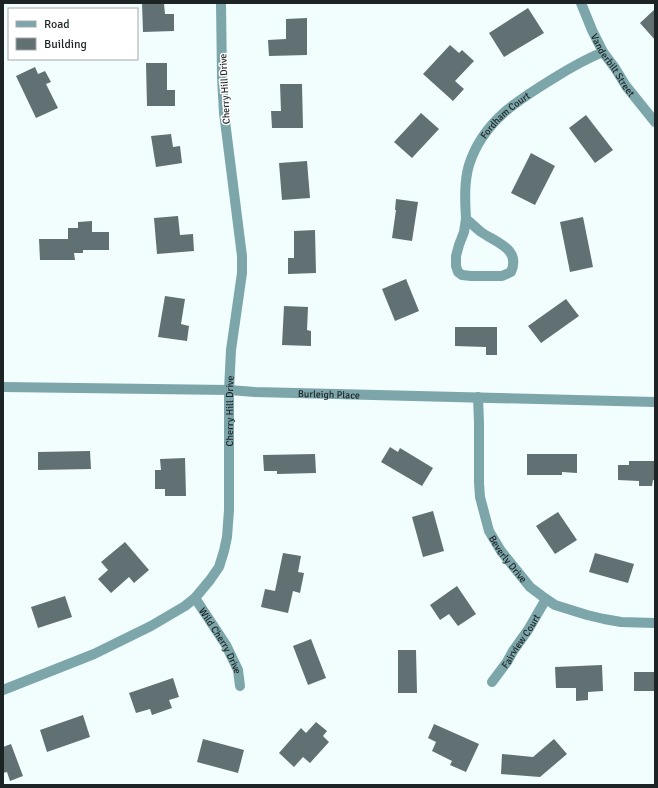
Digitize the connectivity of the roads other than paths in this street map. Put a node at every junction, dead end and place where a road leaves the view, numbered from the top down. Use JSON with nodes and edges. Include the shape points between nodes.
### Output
{"nodes":[{"id":1,"x":221,"y":3,"type":"edge"},
{"id":2,"x":581,"y":3,"type":"edge"},
{"id":3,"x":603,"y":52,"type":"junction"},
{"id":4,"x":655,"y":122,"type":"edge"},
{"id":5,"x":466,"y":219,"type":"junction"},
{"id":6,"x":3,"y":387,"type":"edge"},
{"id":7,"x":229,"y":390,"type":"junction"},
{"id":8,"x":478,"y":398,"type":"junction"},
{"id":9,"x":655,"y":402,"type":"edge"},
{"id":10,"x":195,"y":598,"type":"junction"},
{"id":11,"x":546,"y":599,"type":"junction"},
{"id":12,"x":655,"y":623,"type":"edge"},
{"id":13,"x":492,"y":682,"type":"dead end"},
{"id":14,"x":240,"y":686,"type":"dead end"},
{"id":15,"x":3,"y":690,"type":"edge"}],
"edges":[{"from":1,"to":7,"type":"street","name":"Cherry Hill Drive","via":[[224,114],[242,256]]},
{"from":2,"to":3,"type":"street","name":"Vanderbilt Street"},
{"from":3,"to":4,"type":"street","name":"Vanderbilt Street"},
{"from":3,"to":5,"type":"street","name":"Fordham Court","via":[[586,58],[528,94],[497,118],[476,148],[469,165]]},
{"from":5,"to":5,"type":"street","name":"Fordham Court","via":[[456,256],[458,272],[471,276],[502,276],[511,272],[514,265],[513,255]]},
{"from":6,"to":7,"type":"street","name":"Burleigh Place"},
{"from":7,"to":8,"type":"street","name":"Burleigh Place"},
{"from":7,"to":10,"type":"street","name":"Cherry Hill Drive","via":[[227,537],[219,567]]},
{"from":8,"to":9,"type":"street","name":"Burleigh Place"},
{"from":8,"to":11,"type":"street","name":"Beverly Drive","via":[[480,497],[489,531],[522,577]]},
{"from":10,"to":14,"type":"street","name":"Wild Cherry Drive","via":[[226,644],[238,670]]},
{"from":10,"to":15,"type":"street","name":"Cherry Hill Drive","via":[[151,626],[94,654]]},
{"from":11,"to":12,"type":"street","name":"Beverly Drive","via":[[555,605],[604,619]]},
{"from":11,"to":13,"type":"street","name":"Fairview Court"}]}
